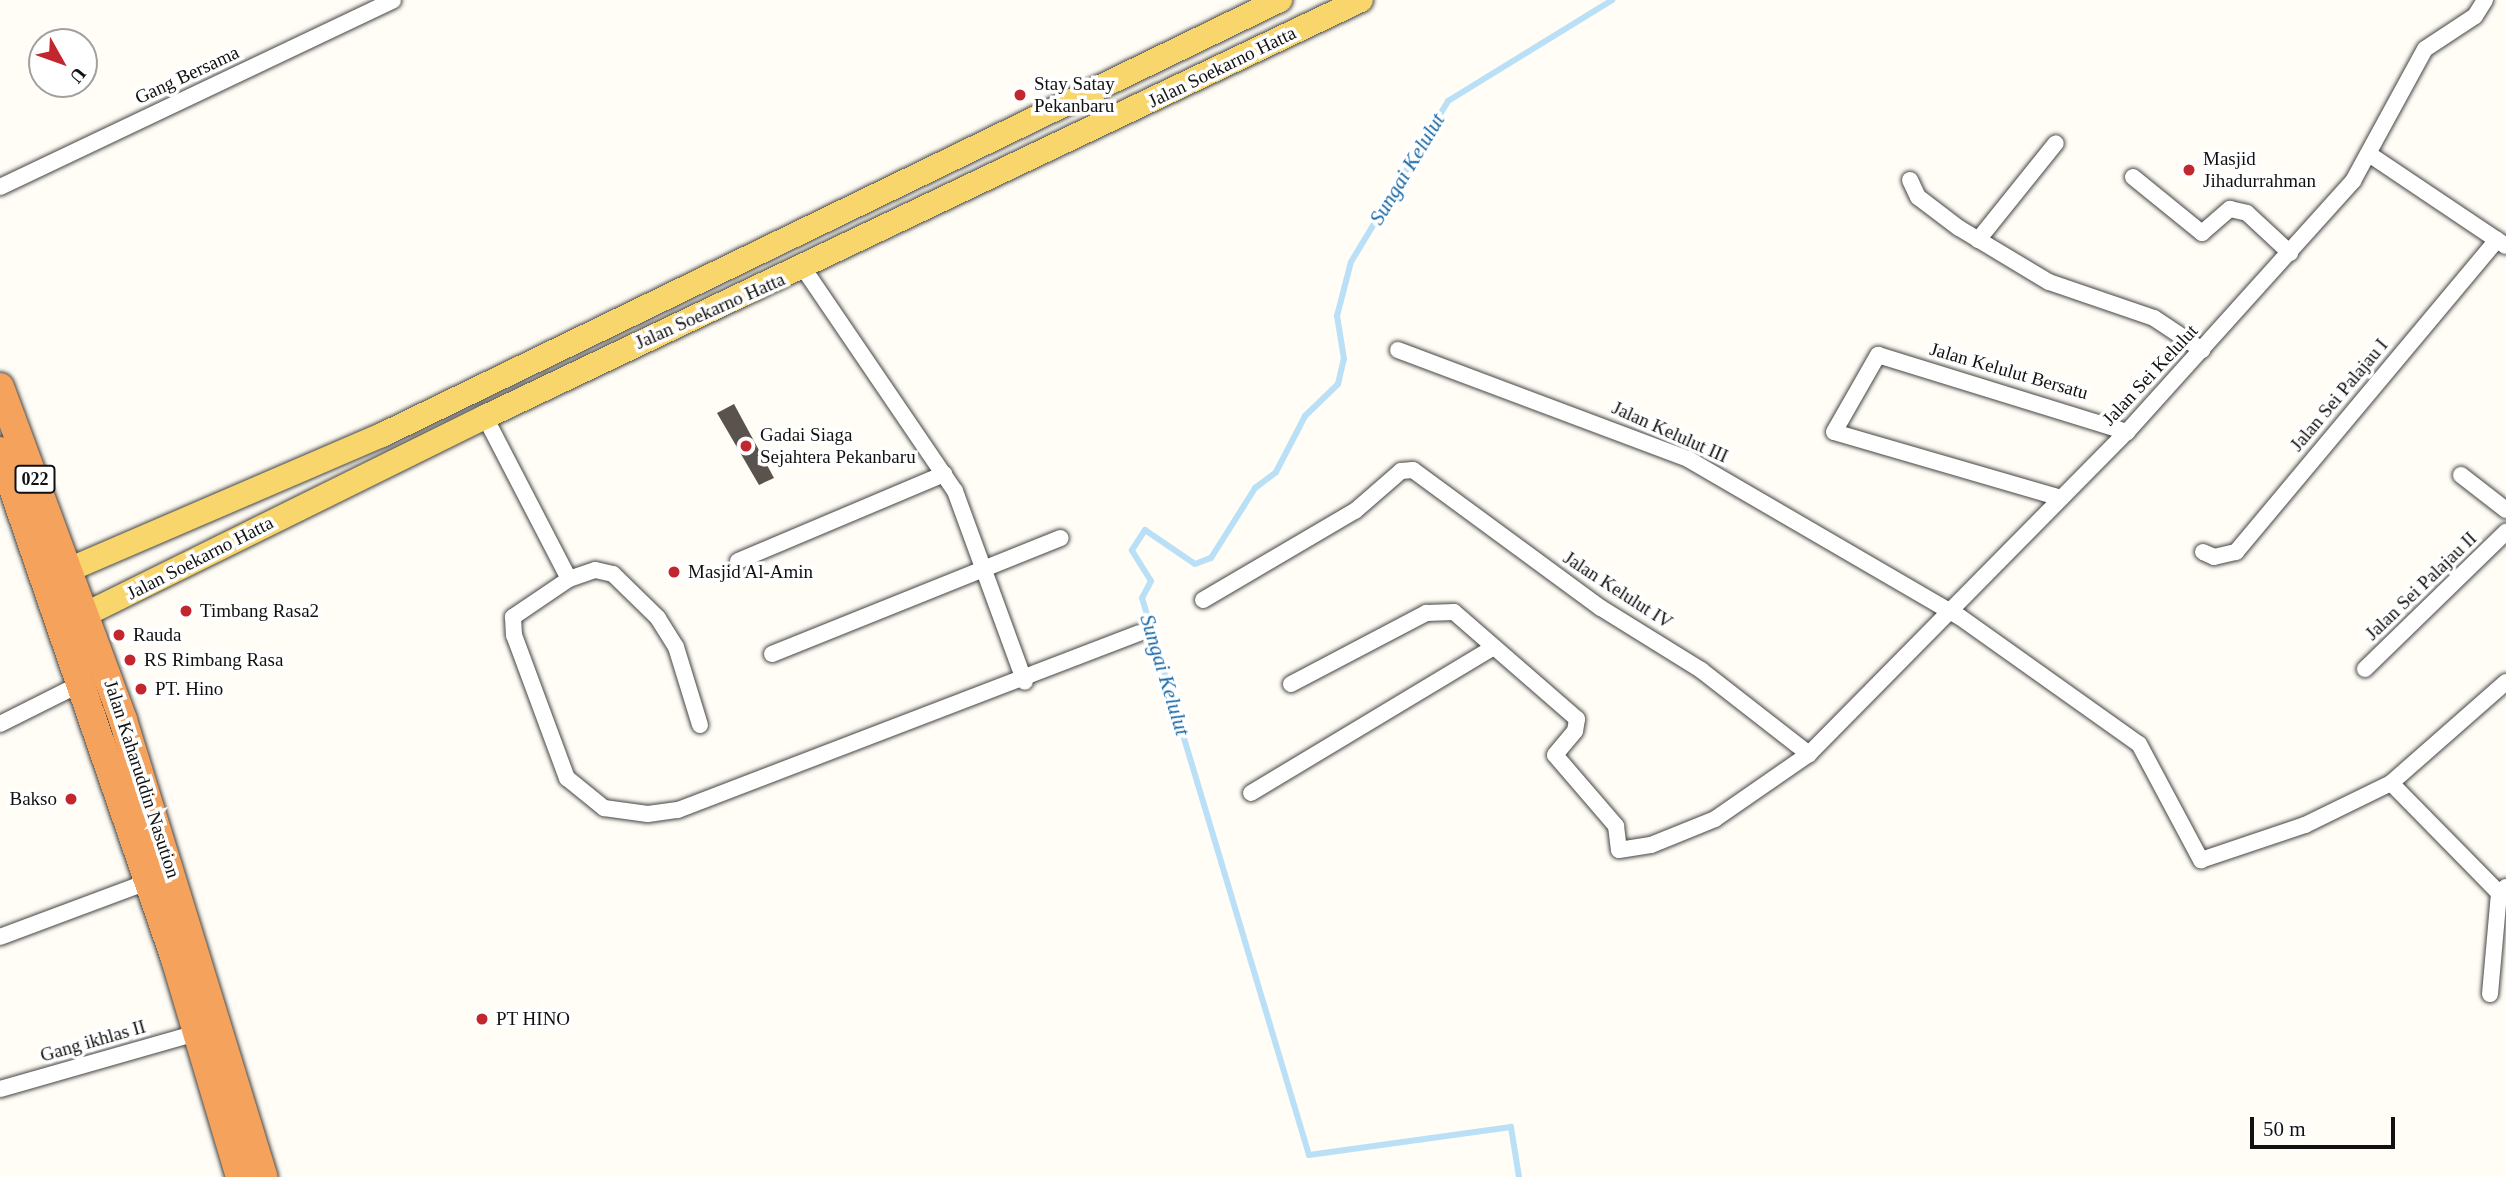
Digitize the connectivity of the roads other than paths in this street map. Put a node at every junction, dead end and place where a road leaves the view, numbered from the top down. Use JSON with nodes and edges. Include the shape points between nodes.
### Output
{"nodes":[{"id":1,"x":393,"y":0,"type":"edge"},
{"id":2,"x":1280,"y":0,"type":"edge"},
{"id":3,"x":1361,"y":0,"type":"edge"},
{"id":4,"x":2485,"y":0,"type":"edge"},
{"id":5,"x":1028,"y":121,"type":"junction"},
{"id":6,"x":2056,"y":143,"type":"dead end"},
{"id":7,"x":1045,"y":153,"type":"junction"},
{"id":8,"x":2372,"y":156,"type":"junction"},
{"id":9,"x":2133,"y":177,"type":"dead end"},
{"id":10,"x":1910,"y":180,"type":"dead end"},
{"id":11,"x":0,"y":187,"type":"edge"},
{"id":12,"x":1978,"y":240,"type":"junction"},
{"id":13,"x":2501,"y":243,"type":"edge"},
{"id":14,"x":2290,"y":253,"type":"junction"},
{"id":15,"x":804,"y":269,"type":"junction"},
{"id":16,"x":1398,"y":350,"type":"dead end"},
{"id":17,"x":2202,"y":350,"type":"junction"},
{"id":18,"x":0,"y":387,"type":"edge"},
{"id":19,"x":485,"y":416,"type":"junction"},
{"id":20,"x":2127,"y":432,"type":"junction"},
{"id":21,"x":0,"y":451,"type":"edge"},
{"id":22,"x":944,"y":474,"type":"junction"},
{"id":23,"x":2461,"y":475,"type":"dead end"},
{"id":24,"x":2061,"y":498,"type":"junction"},
{"id":25,"x":2506,"y":510,"type":"edge"},
{"id":26,"x":2506,"y":532,"type":"edge"},
{"id":27,"x":1061,"y":538,"type":"dead end"},
{"id":28,"x":2203,"y":552,"type":"dead end"},
{"id":29,"x":738,"y":562,"type":"dead end"},
{"id":30,"x":987,"y":569,"type":"junction"},
{"id":31,"x":71,"y":570,"type":"junction"},
{"id":32,"x":45,"y":579,"type":"junction"},
{"id":33,"x":569,"y":579,"type":"junction"},
{"id":34,"x":1203,"y":600,"type":"dead end"},
{"id":35,"x":1946,"y":609,"type":"junction"},
{"id":36,"x":88,"y":615,"type":"junction"},
{"id":37,"x":61,"y":626,"type":"junction"},
{"id":38,"x":1139,"y":633,"type":"dead end"},
{"id":39,"x":1494,"y":647,"type":"junction"},
{"id":40,"x":772,"y":654,"type":"dead end"},
{"id":41,"x":2365,"y":669,"type":"dead end"},
{"id":42,"x":94,"y":678,"type":"junction"},
{"id":43,"x":1025,"y":682,"type":"junction"},
{"id":44,"x":2506,"y":682,"type":"edge"},
{"id":45,"x":1291,"y":684,"type":"dead end"},
{"id":46,"x":0,"y":724,"type":"edge"},
{"id":47,"x":700,"y":725,"type":"dead end"},
{"id":48,"x":1809,"y":754,"type":"junction"},
{"id":49,"x":2391,"y":783,"type":"junction"},
{"id":50,"x":1251,"y":793,"type":"dead end"},
{"id":51,"x":147,"y":881,"type":"junction"},
{"id":52,"x":2503,"y":890,"type":"edge"},
{"id":53,"x":0,"y":937,"type":"edge"},
{"id":54,"x":2490,"y":994,"type":"dead end"},
{"id":55,"x":197,"y":1033,"type":"junction"},
{"id":56,"x":0,"y":1089,"type":"edge"},
{"id":57,"x":240,"y":1177,"type":"edge"},
{"id":58,"x":264,"y":1177,"type":"edge"}],
"edges":[{"from":1,"to":11,"type":"street","name":"Gang Bersama"},
{"from":2,"to":5,"type":"main road","name":"Jalan Soekarno Hatta"},
{"from":3,"to":7,"type":"main road","name":"Jalan Soekarno Hatta"},
{"from":4,"to":8,"type":"street","name":"Jalan Sei Kelulut","via":[[2475,16],[2425,49]]},
{"from":5,"to":7,"type":"main road"},
{"from":5,"to":31,"type":"main road","name":"Jalan Soekarno Hatta","via":[[382,435]]},
{"from":6,"to":12,"type":"street"},
{"from":7,"to":15,"type":"main road","name":"Jalan Soekarno Hatta"},
{"from":8,"to":13,"type":"street"},
{"from":8,"to":14,"type":"street","name":"Jalan Sei Kelulut"},
{"from":9,"to":14,"type":"street","via":[[2202,233],[2230,209],[2247,213]]},
{"from":10,"to":12,"type":"street","via":[[1918,197]]},
{"from":12,"to":17,"type":"street","via":[[2049,282],[2171,326]]},
{"from":13,"to":28,"type":"street","name":"Jalan Sei Palajau I","via":[[2236,552],[2214,557]]},
{"from":14,"to":17,"type":"street","name":"Jalan Sei Kelulut"},
{"from":15,"to":19,"type":"main road","name":"Jalan Soekarno Hatta"},
{"from":15,"to":22,"type":"street"},
{"from":16,"to":35,"type":"street","name":"Jalan Kelulut III","via":[[1688,459]]},
{"from":17,"to":20,"type":"street","name":"Jalan Sei Kelulut"},
{"from":18,"to":31,"type":"highway","name":"Jalan Kaharuddin Nasution","number":"022"},
{"from":19,"to":33,"type":"street"},
{"from":19,"to":36,"type":"main road","name":"Jalan Soekarno Hatta"},
{"from":20,"to":24,"type":"street","name":"Jalan Sei Kelulut"},
{"from":20,"to":24,"type":"street","name":"Jalan Kelulut Bersatu","via":[[1878,355],[1834,432]]},
{"from":21,"to":32,"type":"highway","name":"Jalan Kaharuddin Nasution","number":"022"},
{"from":22,"to":29,"type":"street"},
{"from":22,"to":30,"type":"street"},
{"from":23,"to":25,"type":"street"},
{"from":24,"to":35,"type":"street","name":"Jalan Sei Kelulut"},
{"from":26,"to":41,"type":"street","name":"Jalan Sei Palajau II"},
{"from":27,"to":30,"type":"street"},
{"from":30,"to":40,"type":"street"},
{"from":30,"to":43,"type":"street"},
{"from":31,"to":32,"type":"main road","name":"Jalan Soekarno Hatta"},
{"from":31,"to":36,"type":"highway","name":"Jalan Kaharuddin Nasution"},
{"from":32,"to":37,"type":"highway","name":"Jalan Kaharuddin Nasution"},
{"from":33,"to":43,"type":"street","via":[[513,617],[513,635],[567,778],[604,808],[648,814],[678,810]]},
{"from":33,"to":47,"type":"street","via":[[595,570],[634,590],[676,647]]},
{"from":34,"to":48,"type":"street","name":"Jalan Kelulut IV","via":[[1356,511],[1401,471],[1421,474],[1601,608],[1701,670]]},
{"from":35,"to":48,"type":"street","name":"Jalan Sei Kelulut"},
{"from":35,"to":49,"type":"street","name":"Jalan Kelulut III","via":[[2139,744],[2200,860],[2305,825]]},
{"from":36,"to":37,"type":"main road","name":"Jalan Soekarno Hatta"},
{"from":36,"to":42,"type":"highway","name":"Jalan Kaharuddin Nasution"},
{"from":37,"to":42,"type":"highway","name":"Jalan Kaharuddin Nasution"},
{"from":38,"to":43,"type":"street"},
{"from":39,"to":45,"type":"street","via":[[1440,607]]},
{"from":39,"to":48,"type":"street","name":"Jalan Sei Kelulut","via":[[1577,719],[1575,731],[1555,755],[1616,826],[1619,850],[1651,845],[1715,819]]},
{"from":39,"to":50,"type":"street"},
{"from":42,"to":46,"type":"street"},
{"from":42,"to":51,"type":"highway","name":"Jalan Kaharuddin Nasution"},
{"from":42,"to":58,"type":"highway","name":"Jalan Kaharuddin Nasution"},
{"from":44,"to":49,"type":"street"},
{"from":49,"to":52,"type":"street"},
{"from":51,"to":53,"type":"street"},
{"from":51,"to":55,"type":"highway","name":"Jalan Kaharuddin Nasution"},
{"from":52,"to":54,"type":"street"},
{"from":55,"to":56,"type":"street","name":"Gang ikhlas II"},
{"from":55,"to":57,"type":"highway","name":"Jalan Kaharuddin Nasution"}]}
